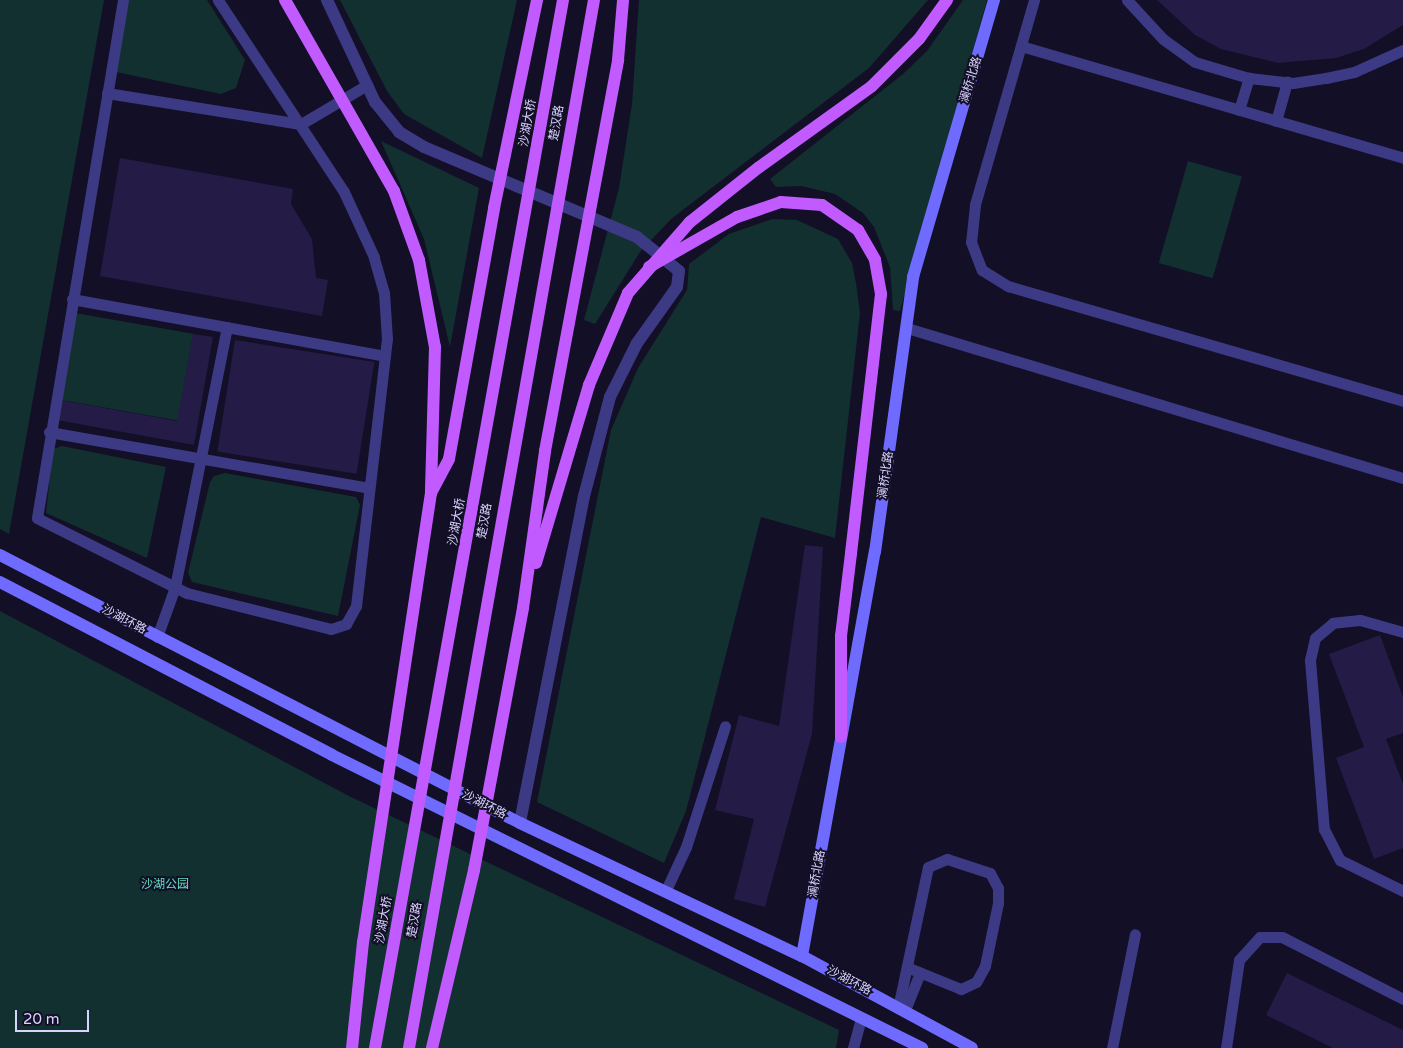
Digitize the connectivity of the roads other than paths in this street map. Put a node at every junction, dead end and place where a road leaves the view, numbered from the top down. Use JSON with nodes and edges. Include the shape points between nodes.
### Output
{"nodes":[{"id":1,"x":123,"y":0,"type":"edge"},
{"id":2,"x":218,"y":0,"type":"edge"},
{"id":3,"x":285,"y":0,"type":"edge"},
{"id":4,"x":327,"y":0,"type":"edge"},
{"id":5,"x":536,"y":0,"type":"edge"},
{"id":6,"x":563,"y":0,"type":"edge"},
{"id":7,"x":594,"y":0,"type":"edge"},
{"id":8,"x":623,"y":0,"type":"edge"},
{"id":9,"x":947,"y":0,"type":"edge"},
{"id":10,"x":994,"y":0,"type":"edge"},
{"id":11,"x":1034,"y":0,"type":"edge"},
{"id":12,"x":1127,"y":0,"type":"edge"},
{"id":13,"x":1021,"y":46,"type":"junction"},
{"id":14,"x":1403,"y":50,"type":"edge"},
{"id":15,"x":1249,"y":78,"type":"junction"},
{"id":16,"x":1287,"y":82,"type":"junction"},
{"id":17,"x":367,"y":85,"type":"junction"},
{"id":18,"x":107,"y":93,"type":"junction"},
{"id":19,"x":1239,"y":110,"type":"junction"},
{"id":20,"x":1276,"y":121,"type":"junction"},
{"id":21,"x":301,"y":124,"type":"junction"},
{"id":22,"x":1403,"y":158,"type":"edge"},
{"id":23,"x":649,"y":267,"type":"junction"},
{"id":24,"x":72,"y":299,"type":"junction"},
{"id":25,"x":227,"y":327,"type":"junction"},
{"id":26,"x":907,"y":328,"type":"junction"},
{"id":27,"x":385,"y":356,"type":"junction"},
{"id":28,"x":1403,"y":401,"type":"edge"},
{"id":29,"x":49,"y":432,"type":"junction"},
{"id":30,"x":203,"y":459,"type":"junction"},
{"id":31,"x":1403,"y":478,"type":"edge"},
{"id":32,"x":369,"y":488,"type":"junction"},
{"id":33,"x":432,"y":493,"type":"junction"},
{"id":34,"x":0,"y":555,"type":"edge"},
{"id":35,"x":0,"y":582,"type":"edge"},
{"id":36,"x":176,"y":588,"type":"junction"},
{"id":37,"x":523,"y":608,"type":"junction"},
{"id":38,"x":1402,"y":635,"type":"edge"},
{"id":39,"x":157,"y":637,"type":"junction"},
{"id":40,"x":725,"y":726,"type":"dead end"},
{"id":41,"x":841,"y":738,"type":"junction"},
{"id":42,"x":520,"y":823,"type":"junction"},
{"id":43,"x":666,"y":890,"type":"junction"},
{"id":44,"x":1403,"y":891,"type":"edge"},
{"id":45,"x":1135,"y":934,"type":"dead end"},
{"id":46,"x":802,"y":956,"type":"junction"},
{"id":47,"x":915,"y":970,"type":"junction"},
{"id":48,"x":1403,"y":999,"type":"edge"},
{"id":49,"x":901,"y":1010,"type":"junction"},
{"id":50,"x":861,"y":1018,"type":"junction"},
{"id":51,"x":352,"y":1048,"type":"edge"},
{"id":52,"x":375,"y":1048,"type":"edge"},
{"id":53,"x":409,"y":1048,"type":"edge"},
{"id":54,"x":432,"y":1048,"type":"edge"},
{"id":55,"x":853,"y":1048,"type":"edge"},
{"id":56,"x":922,"y":1048,"type":"edge"},
{"id":57,"x":972,"y":1048,"type":"edge"},
{"id":58,"x":1112,"y":1048,"type":"edge"},
{"id":59,"x":1226,"y":1048,"type":"edge"}],
"edges":[{"from":1,"to":18,"type":"lane"},
{"from":2,"to":21,"type":"lane"},
{"from":3,"to":33,"type":"main road","bridge":true,"via":[[394,192],[419,260],[435,347]]},
{"from":4,"to":17,"type":"street"},
{"from":5,"to":33,"type":"main road","bridge":true,"via":[[449,459]]},
{"from":6,"to":52,"type":"main road","name":"沙湖大桥","bridge":true},
{"from":7,"to":53,"type":"main road","name":"楚汉路","bridge":true},
{"from":8,"to":37,"type":"main road","bridge":true,"via":[[618,60],[545,451]]},
{"from":9,"to":23,"type":"main road","bridge":true,"via":[[919,39],[872,86],[758,168],[690,222]]},
{"from":10,"to":26,"type":"street","name":"澜桥北路","via":[[912,277]]},
{"from":11,"to":13,"type":"lane"},
{"from":12,"to":15,"type":"lane","via":[[1163,39],[1195,62]]},
{"from":13,"to":19,"type":"lane"},
{"from":13,"to":28,"type":"lane","via":[[971,229],[970,242],[982,270],[1008,286]]},
{"from":14,"to":16,"type":"lane","via":[[1354,72]]},
{"from":15,"to":16,"type":"lane"},
{"from":15,"to":19,"type":"lane"},
{"from":16,"to":20,"type":"lane"},
{"from":17,"to":21,"type":"lane"},
{"from":17,"to":42,"type":"street","via":[[385,118],[424,147],[637,237],[679,271],[677,287],[637,343],[610,397],[584,496]]},
{"from":18,"to":21,"type":"lane"},
{"from":18,"to":24,"type":"lane"},
{"from":19,"to":20,"type":"lane"},
{"from":20,"to":22,"type":"lane"},
{"from":21,"to":27,"type":"lane","via":[[344,192],[374,257],[386,315]]},
{"from":23,"to":37,"type":"main road","bridge":true,"via":[[615,317],[589,385]]},
{"from":23,"to":41,"type":"main road","bridge":true,"via":[[737,217],[781,202],[822,205],[858,230],[875,260],[881,294],[841,636]]},
{"from":24,"to":25,"type":"lane"},
{"from":24,"to":29,"type":"lane"},
{"from":25,"to":27,"type":"lane"},
{"from":25,"to":30,"type":"lane"},
{"from":26,"to":31,"type":"lane"},
{"from":26,"to":41,"type":"street","name":"澜桥北路","via":[[875,552]]},
{"from":27,"to":32,"type":"lane"},
{"from":29,"to":30,"type":"lane"},
{"from":29,"to":36,"type":"lane","via":[[35,512],[41,523]]},
{"from":30,"to":32,"type":"lane"},
{"from":30,"to":36,"type":"lane"},
{"from":32,"to":36,"type":"lane","via":[[356,606],[352,617],[338,628],[324,629]]},
{"from":33,"to":51,"type":"main road","bridge":true,"via":[[364,932]]},
{"from":34,"to":39,"type":"street","name":"沙湖环路"},
{"from":35,"to":50,"type":"street","name":"沙湖环路","via":[[332,755]]},
{"from":36,"to":39,"type":"lane"},
{"from":37,"to":54,"type":"main road","bridge":true,"via":[[474,870]]},
{"from":38,"to":44,"type":"lane","via":[[1360,620],[1333,623],[1315,638],[1310,660],[1324,829],[1340,860]]},
{"from":39,"to":42,"type":"street","name":"沙湖环路"},
{"from":40,"to":43,"type":"lane","via":[[694,824]]},
{"from":41,"to":46,"type":"street","name":"澜桥北路"},
{"from":42,"to":43,"type":"street","name":"沙湖环路"},
{"from":43,"to":46,"type":"street","name":"沙湖环路"},
{"from":45,"to":58,"type":"lane"},
{"from":46,"to":49,"type":"street","name":"沙湖环路"},
{"from":47,"to":47,"type":"lane","via":[[961,989],[980,978],[998,903],[998,888],[990,873],[947,859],[928,867]]},
{"from":47,"to":49,"type":"lane"},
{"from":48,"to":59,"type":"lane","via":[[1282,937],[1260,937],[1239,960]]},
{"from":49,"to":57,"type":"street","name":"沙湖环路"},
{"from":50,"to":55,"type":"lane"},
{"from":50,"to":56,"type":"street","name":"沙湖环路"}]}
